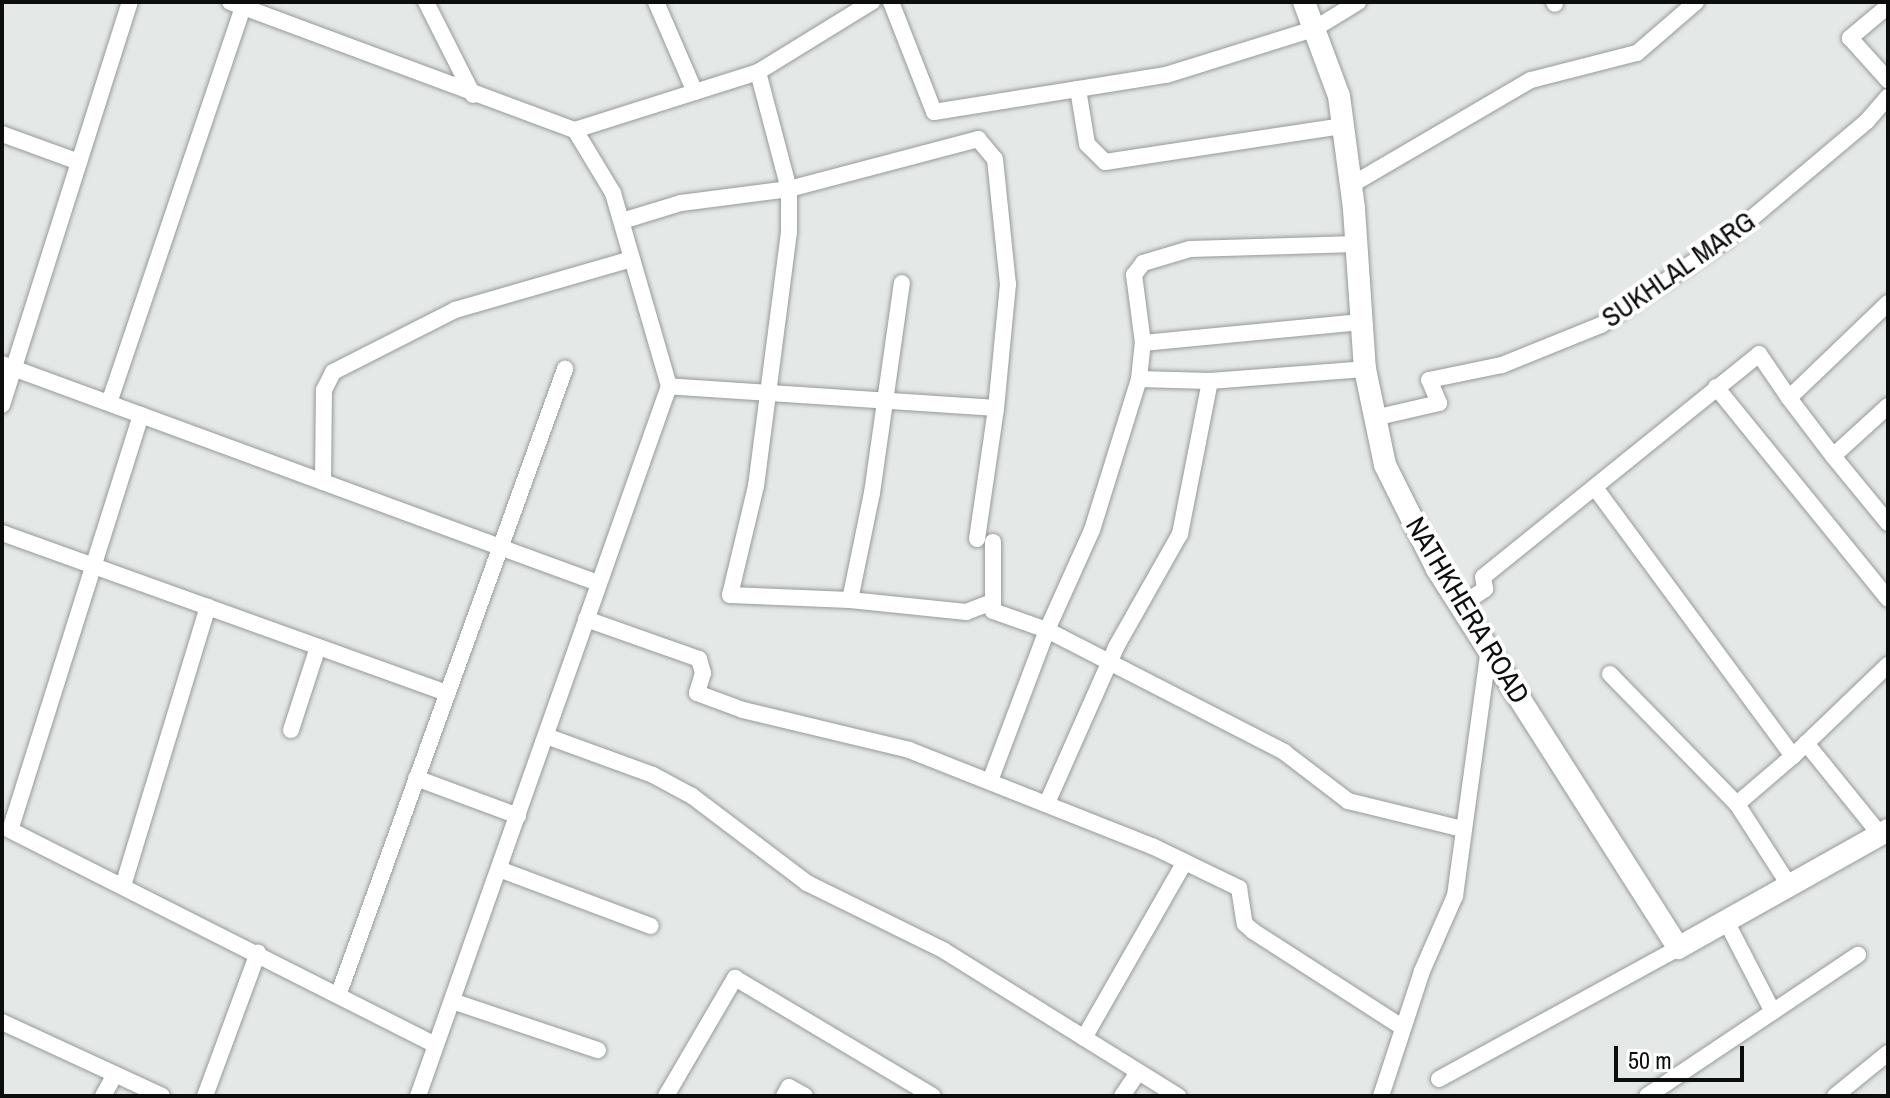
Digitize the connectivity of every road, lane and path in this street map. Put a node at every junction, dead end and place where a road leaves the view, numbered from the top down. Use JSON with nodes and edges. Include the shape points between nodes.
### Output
{"nodes":[{"id":1,"x":130,"y":2,"type":"edge"},
{"id":2,"x":426,"y":2,"type":"edge"},
{"id":3,"x":656,"y":2,"type":"edge"},
{"id":4,"x":872,"y":2,"type":"edge"},
{"id":5,"x":891,"y":2,"type":"edge"},
{"id":6,"x":1304,"y":2,"type":"edge"},
{"id":7,"x":1358,"y":2,"type":"edge"},
{"id":8,"x":1696,"y":2,"type":"edge"},
{"id":9,"x":237,"y":4,"type":"edge"},
{"id":10,"x":1888,"y":6,"type":"edge"},
{"id":11,"x":1314,"y":29,"type":"junction"},
{"id":12,"x":758,"y":72,"type":"junction"},
{"id":13,"x":1888,"y":80,"type":"edge"},
{"id":14,"x":1078,"y":89,"type":"junction"},
{"id":15,"x":695,"y":92,"type":"junction"},
{"id":16,"x":473,"y":95,"type":"junction"},
{"id":17,"x":1888,"y":97,"type":"edge"},
{"id":18,"x":1343,"y":126,"type":"junction"},
{"id":19,"x":575,"y":130,"type":"junction"},
{"id":20,"x":2,"y":134,"type":"edge"},
{"id":21,"x":79,"y":162,"type":"junction"},
{"id":22,"x":1351,"y":185,"type":"junction"},
{"id":23,"x":789,"y":189,"type":"junction"},
{"id":24,"x":622,"y":221,"type":"junction"},
{"id":25,"x":1357,"y":244,"type":"junction"},
{"id":26,"x":632,"y":259,"type":"junction"},
{"id":27,"x":902,"y":283,"type":"dead end"},
{"id":28,"x":1888,"y":303,"type":"edge"},
{"id":29,"x":1361,"y":322,"type":"junction"},
{"id":30,"x":1143,"y":343,"type":"junction"},
{"id":31,"x":8,"y":366,"type":"edge"},
{"id":32,"x":565,"y":369,"type":"dead end"},
{"id":33,"x":1365,"y":369,"type":"junction"},
{"id":34,"x":1139,"y":379,"type":"junction"},
{"id":35,"x":1210,"y":381,"type":"junction"},
{"id":36,"x":669,"y":386,"type":"junction"},
{"id":37,"x":1716,"y":387,"type":"junction"},
{"id":38,"x":771,"y":389,"type":"junction"},
{"id":39,"x":1789,"y":398,"type":"junction"},
{"id":40,"x":884,"y":399,"type":"junction"},
{"id":41,"x":109,"y":403,"type":"junction"},
{"id":42,"x":2,"y":405,"type":"edge"},
{"id":43,"x":1888,"y":406,"type":"edge"},
{"id":44,"x":996,"y":408,"type":"junction"},
{"id":45,"x":141,"y":415,"type":"junction"},
{"id":46,"x":1374,"y":418,"type":"junction"},
{"id":47,"x":1833,"y":456,"type":"junction"},
{"id":48,"x":323,"y":482,"type":"junction"},
{"id":49,"x":1596,"y":489,"type":"junction"},
{"id":50,"x":1888,"y":523,"type":"edge"},
{"id":51,"x":2,"y":533,"type":"edge"},
{"id":52,"x":498,"y":546,"type":"junction"},
{"id":53,"x":93,"y":566,"type":"junction"},
{"id":54,"x":598,"y":583,"type":"junction"},
{"id":55,"x":1888,"y":599,"type":"edge"},
{"id":56,"x":850,"y":600,"type":"junction"},
{"id":57,"x":990,"y":603,"type":"junction"},
{"id":58,"x":1463,"y":604,"type":"junction"},
{"id":59,"x":208,"y":607,"type":"junction"},
{"id":60,"x":586,"y":619,"type":"junction"},
{"id":61,"x":1047,"y":630,"type":"junction"},
{"id":62,"x":318,"y":647,"type":"junction"},
{"id":63,"x":1489,"y":649,"type":"junction"},
{"id":64,"x":1110,"y":664,"type":"junction"},
{"id":65,"x":1888,"y":665,"type":"edge"},
{"id":66,"x":1610,"y":674,"type":"dead end"},
{"id":67,"x":446,"y":693,"type":"junction"},
{"id":68,"x":291,"y":730,"type":"dead end"},
{"id":69,"x":546,"y":736,"type":"junction"},
{"id":70,"x":1806,"y":743,"type":"junction"},
{"id":71,"x":1793,"y":756,"type":"junction"},
{"id":72,"x":416,"y":778,"type":"junction"},
{"id":73,"x":990,"y":781,"type":"junction"},
{"id":74,"x":1047,"y":803,"type":"junction"},
{"id":75,"x":1737,"y":804,"type":"junction"},
{"id":76,"x":518,"y":816,"type":"junction"},
{"id":77,"x":1463,"y":829,"type":"junction"},
{"id":78,"x":1883,"y":832,"type":"edge"},
{"id":79,"x":1185,"y":862,"type":"junction"},
{"id":80,"x":499,"y":869,"type":"junction"},
{"id":81,"x":1789,"y":885,"type":"junction"},
{"id":82,"x":123,"y":886,"type":"junction"},
{"id":83,"x":1726,"y":921,"type":"junction"},
{"id":84,"x":651,"y":926,"type":"dead end"},
{"id":85,"x":1678,"y":948,"type":"junction"},
{"id":86,"x":258,"y":953,"type":"junction"},
{"id":87,"x":1858,"y":955,"type":"dead end"},
{"id":88,"x":339,"y":993,"type":"junction"},
{"id":89,"x":452,"y":1001,"type":"junction"},
{"id":90,"x":1773,"y":1012,"type":"junction"},
{"id":91,"x":2,"y":1022,"type":"edge"},
{"id":92,"x":1402,"y":1027,"type":"junction"},
{"id":93,"x":1084,"y":1038,"type":"junction"},
{"id":94,"x":436,"y":1045,"type":"junction"},
{"id":95,"x":598,"y":1050,"type":"dead end"},
{"id":96,"x":1888,"y":1053,"type":"edge"},
{"id":97,"x":1138,"y":1072,"type":"junction"},
{"id":98,"x":115,"y":1074,"type":"junction"},
{"id":99,"x":1439,"y":1079,"type":"dead end"},
{"id":100,"x":103,"y":1096,"type":"edge"},
{"id":101,"x":162,"y":1096,"type":"edge"},
{"id":102,"x":205,"y":1096,"type":"edge"},
{"id":103,"x":418,"y":1096,"type":"edge"},
{"id":104,"x":666,"y":1096,"type":"edge"},
{"id":105,"x":784,"y":1096,"type":"edge"},
{"id":106,"x":805,"y":1096,"type":"edge"},
{"id":107,"x":933,"y":1096,"type":"edge"},
{"id":108,"x":1122,"y":1096,"type":"edge"},
{"id":109,"x":1178,"y":1096,"type":"edge"},
{"id":110,"x":1381,"y":1096,"type":"edge"},
{"id":111,"x":1647,"y":1096,"type":"edge"},
{"id":112,"x":1835,"y":1096,"type":"edge"}],
"edges":[{"from":1,"to":21,"type":"street"},
{"from":2,"to":16,"type":"street"},
{"from":3,"to":15,"type":"street"},
{"from":4,"to":12,"type":"street"},
{"from":5,"to":14,"type":"street","via":[[934,112]]},
{"from":6,"to":11,"type":"street","name":"NATHKHERA ROAD"},
{"from":7,"to":11,"type":"street"},
{"from":8,"to":22,"type":"street","via":[[1637,53],[1531,80]]},
{"from":9,"to":16,"type":"street"},
{"from":9,"to":41,"type":"street"},
{"from":10,"to":13,"type":"street","via":[[1850,38]]},
{"from":11,"to":14,"type":"street","via":[[1166,75]]},
{"from":11,"to":18,"type":"street","name":"NATHKHERA ROAD","via":[[1339,96]]},
{"from":12,"to":15,"type":"street"},
{"from":12,"to":23,"type":"street"},
{"from":14,"to":18,"type":"street","via":[[1087,144],[1105,162]]},
{"from":15,"to":19,"type":"street"},
{"from":16,"to":19,"type":"street"},
{"from":17,"to":46,"type":"street","name":"SUKHLAL MARG","via":[[1867,121],[1727,239],[1601,325],[1502,365],[1429,380],[1439,403]]},
{"from":18,"to":22,"type":"street","name":"NATHKHERA ROAD"},
{"from":19,"to":24,"type":"street","via":[[613,193]]},
{"from":20,"to":21,"type":"street"},
{"from":21,"to":31,"type":"street"},
{"from":22,"to":25,"type":"street","name":"NATHKHERA ROAD"},
{"from":23,"to":24,"type":"street","via":[[681,203]]},
{"from":23,"to":38,"type":"street"},
{"from":23,"to":44,"type":"street","via":[[978,139],[995,159],[1008,284]]},
{"from":24,"to":26,"type":"street"},
{"from":25,"to":29,"type":"street","name":"NATHKHERA ROAD"},
{"from":25,"to":30,"type":"street","via":[[1190,249],[1143,263],[1134,275]]},
{"from":26,"to":36,"type":"street"},
{"from":26,"to":48,"type":"street","via":[[455,310],[333,372],[324,390]]},
{"from":27,"to":40,"type":"street"},
{"from":28,"to":39,"type":"street"},
{"from":29,"to":30,"type":"street"},
{"from":29,"to":33,"type":"street","name":"NATHKHERA ROAD"},
{"from":30,"to":34,"type":"street"},
{"from":31,"to":41,"type":"street"},
{"from":31,"to":42,"type":"street"},
{"from":32,"to":52,"type":"street"},
{"from":33,"to":35,"type":"street"},
{"from":33,"to":46,"type":"street","name":"NATHKHERA ROAD"},
{"from":34,"to":35,"type":"street"},
{"from":34,"to":61,"type":"street","via":[[1092,530]]},
{"from":35,"to":64,"type":"street","via":[[1180,534]]},
{"from":36,"to":38,"type":"street"},
{"from":36,"to":54,"type":"street"},
{"from":37,"to":39,"type":"street","via":[[1759,354]]},
{"from":37,"to":49,"type":"street"},
{"from":37,"to":55,"type":"street"},
{"from":38,"to":40,"type":"street"},
{"from":38,"to":56,"type":"street","via":[[730,595]]},
{"from":39,"to":47,"type":"street"},
{"from":40,"to":44,"type":"street"},
{"from":40,"to":56,"type":"street"},
{"from":41,"to":45,"type":"street"},
{"from":43,"to":47,"type":"street"},
{"from":44,"to":57,"type":"street","via":[[985,541]]},
{"from":45,"to":48,"type":"street"},
{"from":45,"to":53,"type":"street"},
{"from":46,"to":58,"type":"street","name":"NATHKHERA ROAD","via":[[1391,476],[1437,569]]},
{"from":47,"to":50,"type":"street"},
{"from":48,"to":52,"type":"street"},
{"from":49,"to":58,"type":"street","via":[[1483,577],[1485,589]]},
{"from":49,"to":71,"type":"street"},
{"from":51,"to":53,"type":"street"},
{"from":52,"to":54,"type":"street"},
{"from":52,"to":67,"type":"street"},
{"from":53,"to":59,"type":"street"},
{"from":53,"to":82,"type":"street","via":[[10,830]]},
{"from":54,"to":60,"type":"street"},
{"from":56,"to":57,"type":"street","via":[[966,612]]},
{"from":57,"to":61,"type":"street","via":[[1004,617]]},
{"from":58,"to":63,"type":"street","name":"NATHKHERA ROAD"},
{"from":59,"to":62,"type":"street"},
{"from":59,"to":82,"type":"street"},
{"from":60,"to":69,"type":"street"},
{"from":60,"to":73,"type":"street","via":[[699,659],[703,673],[697,693],[743,710],[909,750]]},
{"from":61,"to":64,"type":"street"},
{"from":61,"to":73,"type":"street"},
{"from":62,"to":67,"type":"street"},
{"from":62,"to":68,"type":"street"},
{"from":63,"to":77,"type":"street"},
{"from":63,"to":85,"type":"street","name":"NATHKHERA ROAD"},
{"from":64,"to":74,"type":"street"},
{"from":64,"to":77,"type":"street","via":[[1284,752],[1348,801]]},
{"from":65,"to":70,"type":"street"},
{"from":66,"to":75,"type":"street"},
{"from":67,"to":72,"type":"street"},
{"from":69,"to":76,"type":"street"},
{"from":69,"to":93,"type":"street","via":[[653,775],[692,796],[807,883],[943,950]]},
{"from":70,"to":71,"type":"street"},
{"from":70,"to":78,"type":"street"},
{"from":71,"to":75,"type":"street"},
{"from":72,"to":76,"type":"street"},
{"from":72,"to":88,"type":"street"},
{"from":73,"to":74,"type":"street"},
{"from":74,"to":79,"type":"street"},
{"from":75,"to":81,"type":"street"},
{"from":76,"to":80,"type":"street"},
{"from":77,"to":92,"type":"street","via":[[1448,918]]},
{"from":78,"to":81,"type":"street"},
{"from":79,"to":92,"type":"street","via":[[1239,888],[1245,924],[1253,931]]},
{"from":79,"to":93,"type":"street"},
{"from":80,"to":84,"type":"street"},
{"from":80,"to":89,"type":"street"},
{"from":81,"to":83,"type":"street"},
{"from":82,"to":86,"type":"street"},
{"from":83,"to":85,"type":"street"},
{"from":83,"to":90,"type":"street"},
{"from":85,"to":99,"type":"street"},
{"from":86,"to":88,"type":"street"},
{"from":86,"to":102,"type":"street"},
{"from":87,"to":90,"type":"street"},
{"from":88,"to":94,"type":"street"},
{"from":89,"to":94,"type":"street"},
{"from":89,"to":95,"type":"street"},
{"from":90,"to":111,"type":"street"},
{"from":91,"to":98,"type":"street"},
{"from":92,"to":110,"type":"street"},
{"from":93,"to":97,"type":"street"},
{"from":94,"to":103,"type":"street"},
{"from":96,"to":112,"type":"street"},
{"from":97,"to":108,"type":"street"},
{"from":97,"to":109,"type":"street"},
{"from":98,"to":100,"type":"street"},
{"from":98,"to":101,"type":"street"},
{"from":104,"to":107,"type":"street","via":[[735,978]]},
{"from":105,"to":106,"type":"street","via":[[789,1087]]}]}
